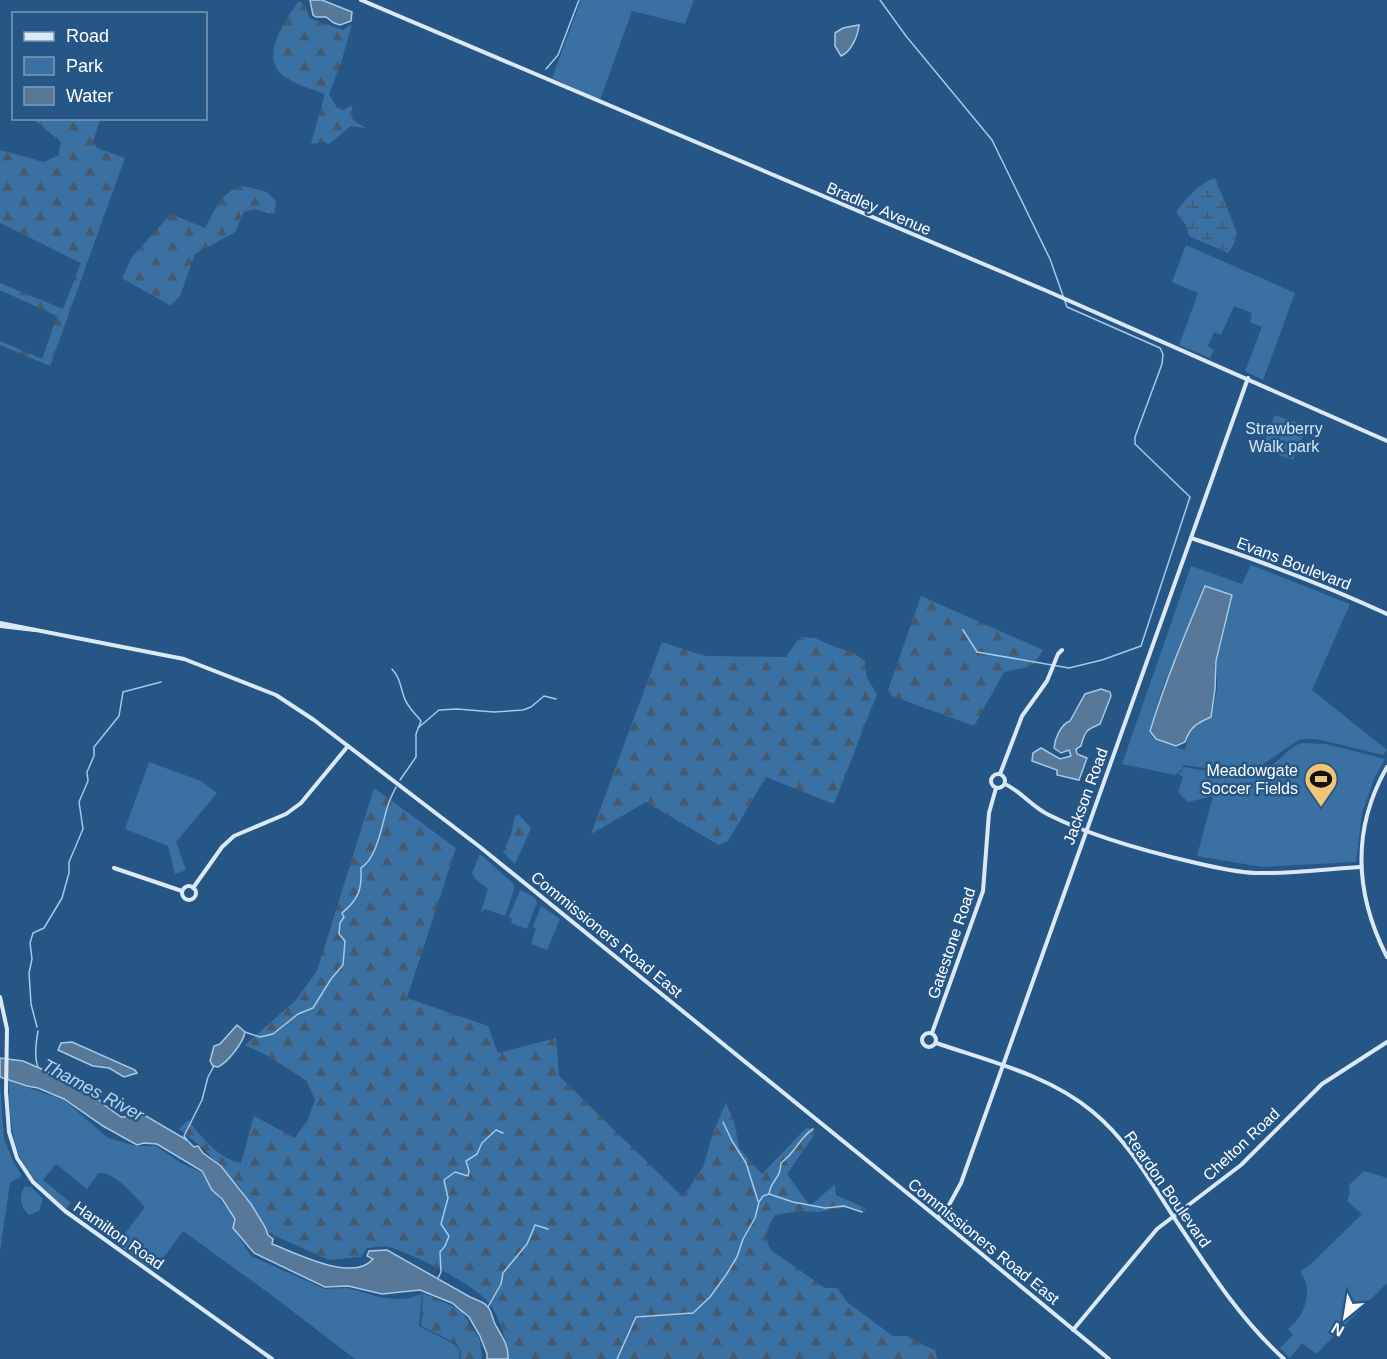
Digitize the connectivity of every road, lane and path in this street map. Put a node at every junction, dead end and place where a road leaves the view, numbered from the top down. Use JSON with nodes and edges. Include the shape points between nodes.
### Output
{"nodes":[{"id":1,"x":361,"y":0,"type":"edge"},
{"id":2,"x":1248,"y":378,"type":"junction"},
{"id":3,"x":1387,"y":441,"type":"edge"},
{"id":4,"x":1191,"y":538,"type":"junction"},
{"id":5,"x":1387,"y":614,"type":"edge"},
{"id":6,"x":0,"y":625,"type":"edge"},
{"id":7,"x":1062,"y":650,"type":"dead end"},
{"id":8,"x":348,"y":746,"type":"junction"},
{"id":9,"x":1387,"y":767,"type":"edge"},
{"id":10,"x":1000,"y":774,"type":"junction"},
{"id":11,"x":1005,"y":784,"type":"junction"},
{"id":12,"x":996,"y":788,"type":"junction"},
{"id":13,"x":1086,"y":830,"type":"junction"},
{"id":14,"x":1360,"y":867,"type":"junction"},
{"id":15,"x":114,"y":868,"type":"dead end"},
{"id":16,"x":193,"y":888,"type":"junction"},
{"id":17,"x":182,"y":891,"type":"junction"},
{"id":18,"x":1387,"y":957,"type":"edge"},
{"id":19,"x":0,"y":997,"type":"edge"},
{"id":20,"x":932,"y":1033,"type":"junction"},
{"id":21,"x":936,"y":1042,"type":"junction"},
{"id":22,"x":1387,"y":1042,"type":"edge"},
{"id":23,"x":1002,"y":1065,"type":"junction"},
{"id":24,"x":1174,"y":1216,"type":"junction"},
{"id":25,"x":938,"y":1218,"type":"junction"},
{"id":26,"x":1073,"y":1330,"type":"junction"},
{"id":27,"x":272,"y":1359,"type":"edge"},
{"id":28,"x":1109,"y":1359,"type":"edge"},
{"id":29,"x":1284,"y":1359,"type":"edge"}],
"edges":[{"from":1,"to":2,"type":"main road","name":"Bradley Avenue"},
{"from":2,"to":3,"type":"main road","name":"Bradley Avenue"},
{"from":2,"to":4,"type":"main road","name":"Jackson Road"},
{"from":4,"to":5,"type":"main road","name":"Evans Boulevard","via":[[1262,562]]},
{"from":4,"to":13,"type":"main road","name":"Jackson Road"},
{"from":6,"to":8,"type":"main road","name":"Commissioners Road East","via":[[172,656],[212,669],[276,695]]},
{"from":7,"to":10,"type":"main road","via":[[1047,681],[1022,716]]},
{"from":8,"to":16,"type":"main road","via":[[301,803],[286,814],[234,836]]},
{"from":8,"to":25,"type":"main road","name":"Commissioners Road East","via":[[480,847]]},
{"from":9,"to":14,"type":"main road","via":[[1376,786]]},
{"from":10,"to":11,"type":"main road"},
{"from":10,"to":12,"type":"main road","via":[[991,778]]},
{"from":11,"to":12,"type":"main road"},
{"from":11,"to":13,"type":"main road","via":[[1047,814]]},
{"from":12,"to":20,"type":"main road","name":"Gatestone Road","via":[[989,813],[983,891]]},
{"from":13,"to":14,"type":"main road","via":[[1137,848],[1232,871]]},
{"from":13,"to":23,"type":"main road","name":"Jackson Road"},
{"from":14,"to":18,"type":"main road","via":[[1372,924]]},
{"from":15,"to":17,"type":"main road"},
{"from":16,"to":17,"type":"main road","via":[[188,886]]},
{"from":16,"to":17,"type":"main road","via":[[192,899],[184,898]]},
{"from":19,"to":27,"type":"main road","name":"Hamilton Road","via":[[6,1017],[9,1132],[17,1158],[33,1182],[48,1198]]},
{"from":20,"to":21,"type":"main road"},
{"from":20,"to":21,"type":"main road","via":[[923,1036],[922,1044],[930,1047]]},
{"from":21,"to":23,"type":"main road","name":"Reardon Boulevard"},
{"from":22,"to":24,"type":"main road","name":"Chelton Road","via":[[1322,1084],[1241,1165]]},
{"from":23,"to":24,"type":"main road","name":"Reardon Boulevard","via":[[1055,1087],[1092,1111],[1137,1158]]},
{"from":23,"to":25,"type":"main road","name":"Jackson Road","via":[[961,1183]]},
{"from":24,"to":26,"type":"main road","name":"Chelton Road","via":[[1157,1229]]},
{"from":24,"to":29,"type":"main road","name":"Reardon Boulevard","via":[[1227,1297]]},
{"from":25,"to":26,"type":"main road","name":"Commissioners Road East"},
{"from":26,"to":28,"type":"main road","name":"Commissioners Road East"}]}
